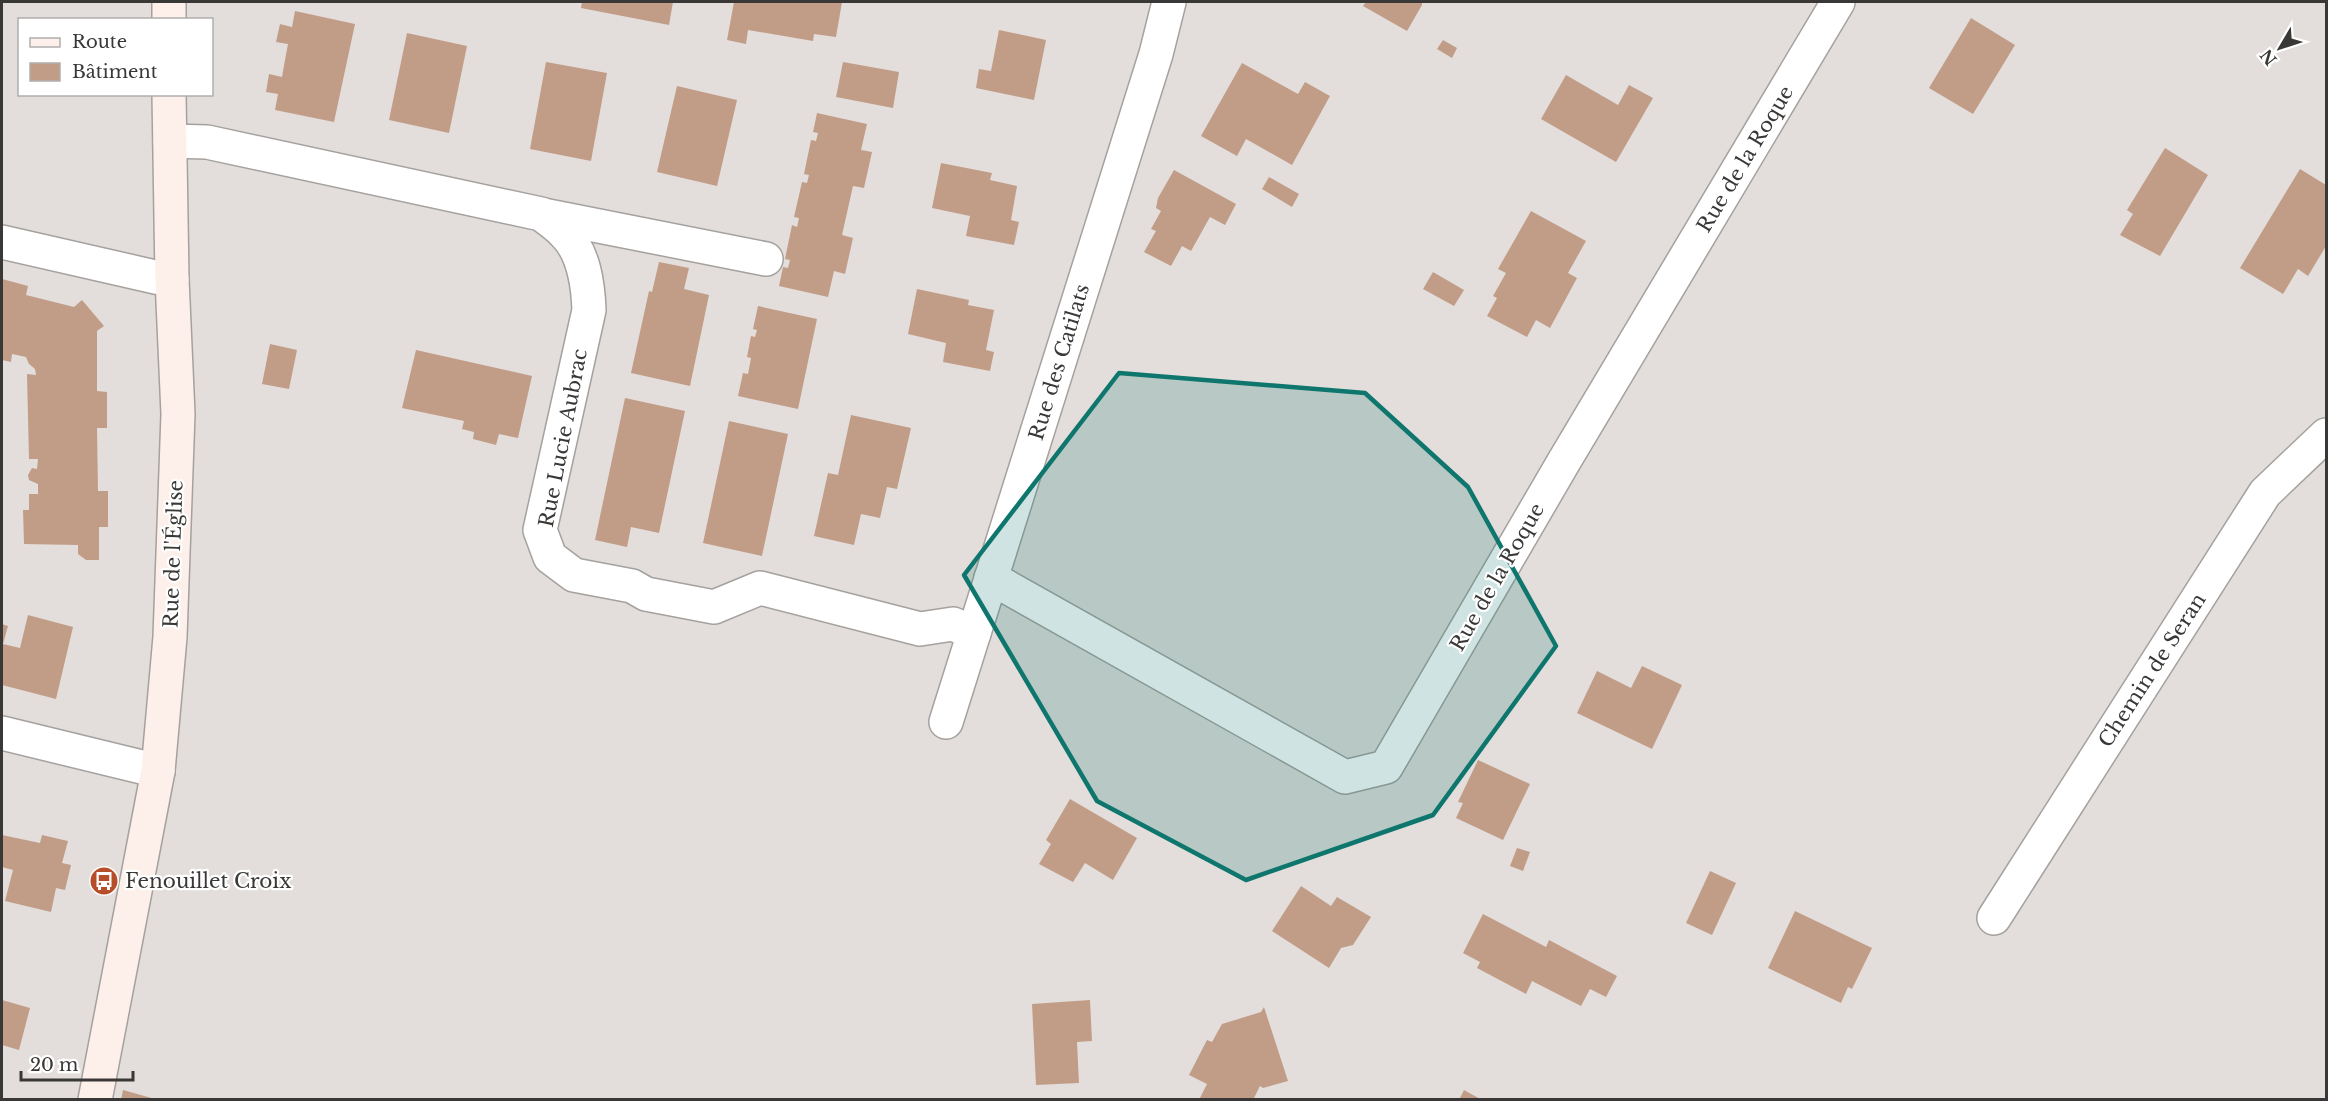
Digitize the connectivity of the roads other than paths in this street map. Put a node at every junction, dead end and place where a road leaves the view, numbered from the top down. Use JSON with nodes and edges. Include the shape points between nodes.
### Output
{"nodes":[{"id":1,"x":169,"y":2,"type":"edge"},
{"id":2,"x":1169,"y":2,"type":"edge"},
{"id":3,"x":1838,"y":2,"type":"edge"},
{"id":4,"x":169,"y":18,"type":"edge"},
{"id":5,"x":169,"y":96,"type":"edge"},
{"id":6,"x":170,"y":141,"type":"junction"},
{"id":7,"x":542,"y":214,"type":"junction"},
{"id":8,"x":2,"y":242,"type":"edge"},
{"id":9,"x":766,"y":259,"type":"dead end"},
{"id":10,"x":172,"y":279,"type":"junction"},
{"id":11,"x":2326,"y":435,"type":"edge"},
{"id":12,"x":991,"y":578,"type":"junction"},
{"id":13,"x":974,"y":633,"type":"junction"},
{"id":14,"x":946,"y":722,"type":"dead end"},
{"id":15,"x":2,"y":733,"type":"edge"},
{"id":16,"x":158,"y":771,"type":"junction"},
{"id":17,"x":1994,"y":918,"type":"dead end"},
{"id":18,"x":111,"y":1008,"type":"junction"},
{"id":19,"x":78,"y":1100,"type":"edge"},
{"id":20,"x":95,"y":1100,"type":"edge"}],
"edges":[{"from":1,"to":4,"type":"main road"},
{"from":2,"to":12,"type":"street","name":"Rue des Catilats"},
{"from":3,"to":12,"type":"street","name":"Rue de la Roque","via":[[1386,767],[1345,777]]},
{"from":5,"to":6,"type":"main road","name":"Rue de l'Église"},
{"from":6,"to":7,"type":"street","name":"Rue Lucie Aubrac","via":[[207,142]]},
{"from":6,"to":10,"type":"main road","name":"Rue de l'Église"},
{"from":7,"to":9,"type":"street","name":"Rue Lucie Aubrac"},
{"from":7,"to":13,"type":"street","name":"Rue Lucie Aubrac","via":[[566,234],[582,262],[589,310],[540,530],[550,557],[574,575],[714,607],[760,588],[920,628],[953,624]]},
{"from":8,"to":10,"type":"street"},
{"from":10,"to":16,"type":"main road","name":"Rue de l'Église","via":[[177,426],[170,637]]},
{"from":11,"to":17,"type":"street","name":"Chemin de Seran","via":[[2265,493]]},
{"from":12,"to":13,"type":"street","name":"Rue des Catilats"},
{"from":13,"to":14,"type":"street","name":"Rue des Catilats"},
{"from":15,"to":16,"type":"street"},
{"from":16,"to":18,"type":"main road","name":"Rue de l'Église"},
{"from":18,"to":19,"type":"main road","name":"Rue de l'Église"},
{"from":18,"to":20,"type":"main road","name":"Rue de l'Église"}]}
